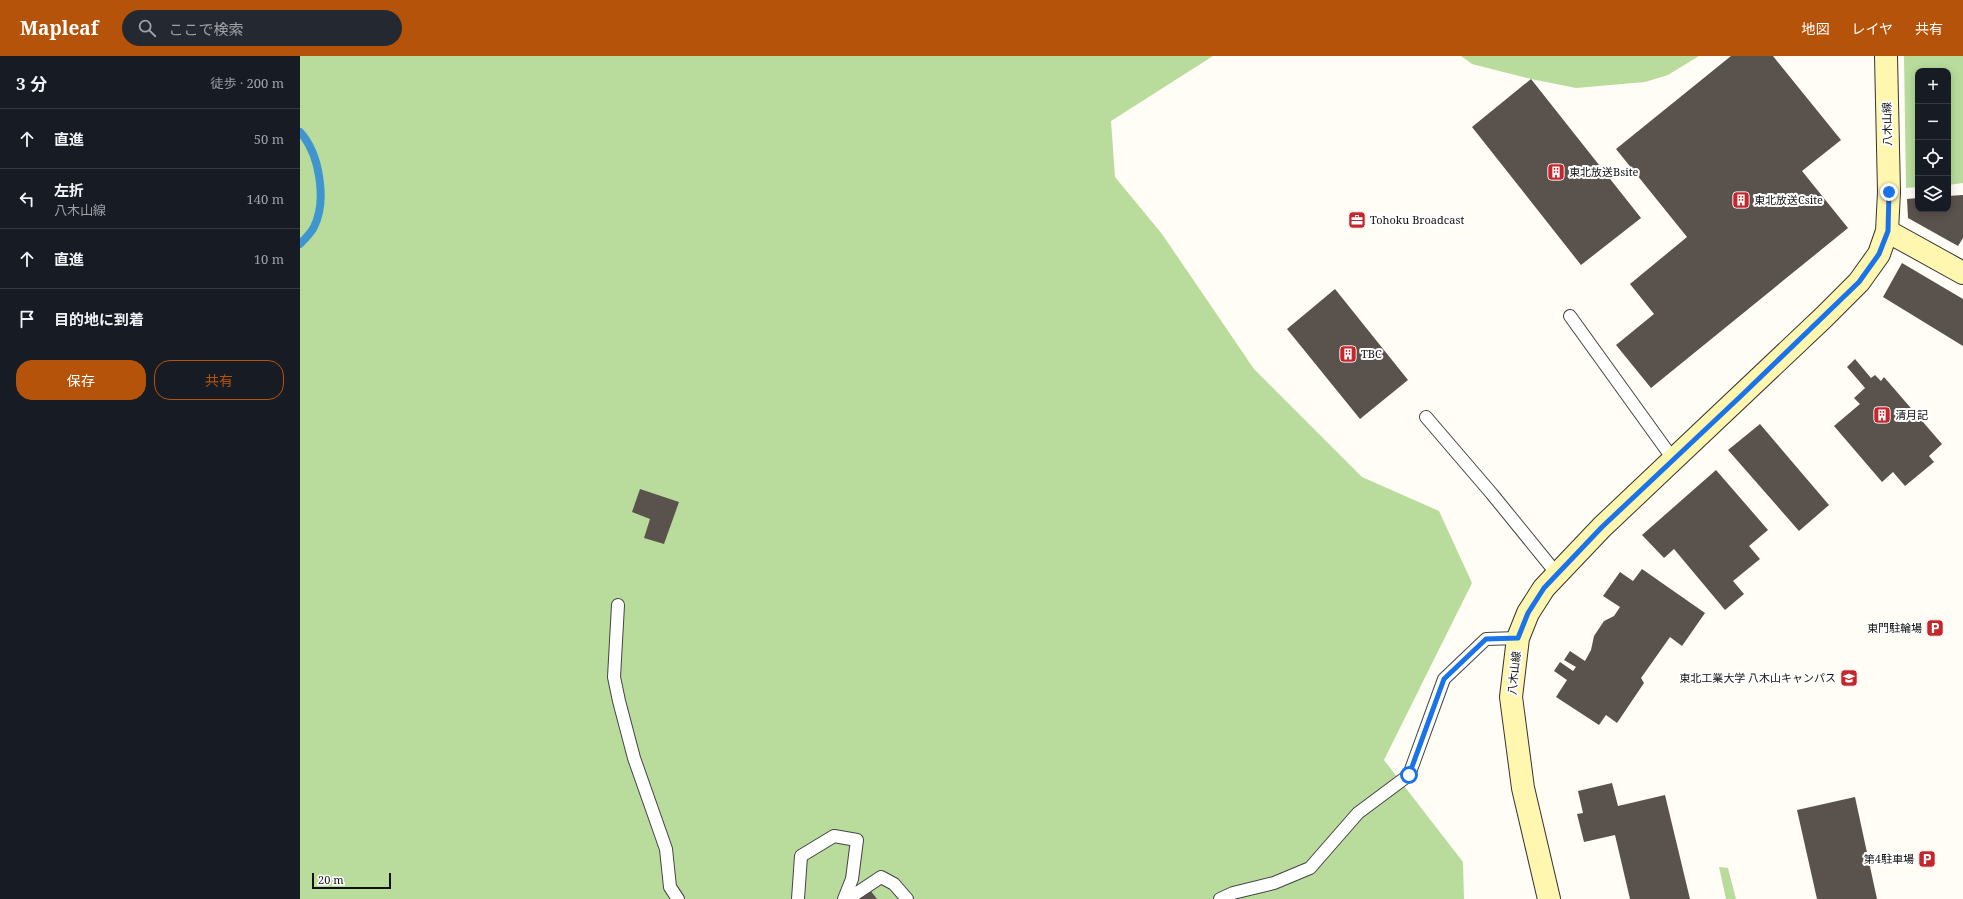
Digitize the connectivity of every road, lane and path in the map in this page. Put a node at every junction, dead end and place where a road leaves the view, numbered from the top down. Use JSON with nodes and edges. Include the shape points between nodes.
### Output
{"nodes":[{"id":1,"x":1886,"y":56,"type":"edge"},
{"id":2,"x":1888,"y":231,"type":"junction"},
{"id":3,"x":1963,"y":273,"type":"edge"},
{"id":4,"x":1570,"y":316,"type":"dead end"},
{"id":5,"x":1426,"y":418,"type":"dead end"},
{"id":6,"x":1674,"y":459,"type":"junction"},
{"id":7,"x":1557,"y":574,"type":"junction"},
{"id":8,"x":618,"y":605,"type":"dead end"},
{"id":9,"x":1518,"y":638,"type":"junction"},
{"id":10,"x":678,"y":899,"type":"edge"},
{"id":11,"x":798,"y":899,"type":"edge"},
{"id":12,"x":844,"y":899,"type":"edge"},
{"id":13,"x":848,"y":899,"type":"edge"},
{"id":14,"x":907,"y":899,"type":"edge"},
{"id":15,"x":1220,"y":899,"type":"edge"},
{"id":16,"x":1549,"y":899,"type":"edge"}],
"edges":[{"from":1,"to":2,"type":"street","name":"八木山線"},
{"from":2,"to":3,"type":"street"},
{"from":2,"to":6,"type":"street","name":"八木山線","via":[[1879,254],[1859,282]]},
{"from":4,"to":6,"type":"lane"},
{"from":5,"to":7,"type":"lane"},
{"from":6,"to":7,"type":"street","name":"八木山線"},
{"from":7,"to":9,"type":"street","name":"八木山線","via":[[1544,588],[1528,613]]},
{"from":8,"to":10,"type":"lane","via":[[614,677],[618,701],[634,758],[666,849],[670,887]]},
{"from":9,"to":15,"type":"lane","via":[[1486,639],[1444,679],[1409,775],[1358,813],[1310,868],[1274,883],[1233,893]]},
{"from":9,"to":16,"type":"street","name":"八木山線","via":[[1511,697],[1516,741],[1523,788]]},
{"from":11,"to":12,"type":"lane","via":[[801,856],[834,836],[856,840],[852,879]]},
{"from":13,"to":14,"type":"lane","via":[[881,877],[894,884]]}]}
